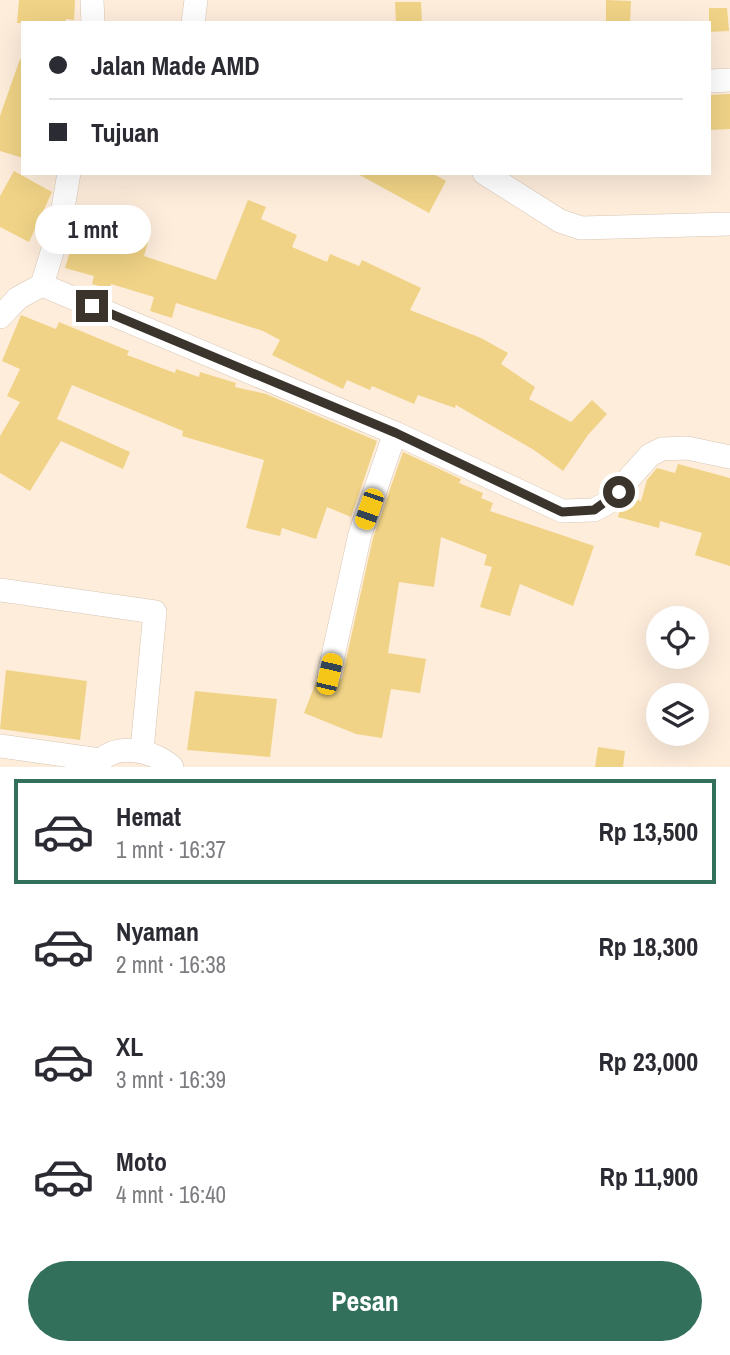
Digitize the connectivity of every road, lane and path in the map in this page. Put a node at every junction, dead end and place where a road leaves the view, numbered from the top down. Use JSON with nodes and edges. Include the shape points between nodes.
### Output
{"nodes":[{"id":1,"x":92,"y":0,"type":"edge"},
{"id":2,"x":196,"y":0,"type":"edge"},
{"id":3,"x":93,"y":21,"type":"edge"},
{"id":4,"x":193,"y":21,"type":"edge"},
{"id":5,"x":730,"y":80,"type":"edge"},
{"id":6,"x":711,"y":81,"type":"edge"},
{"id":7,"x":69,"y":175,"type":"edge"},
{"id":8,"x":487,"y":175,"type":"edge"},
{"id":9,"x":730,"y":224,"type":"edge"},
{"id":10,"x":42,"y":285,"type":"junction"},
{"id":11,"x":0,"y":317,"type":"edge"},
{"id":12,"x":396,"y":433,"type":"junction"},
{"id":13,"x":730,"y":457,"type":"edge"},
{"id":14,"x":0,"y":590,"type":"edge"},
{"id":15,"x":329,"y":674,"type":"dead end"},
{"id":16,"x":0,"y":746,"type":"edge"},
{"id":17,"x":142,"y":750,"type":"junction"},
{"id":18,"x":98,"y":764,"type":"edge"},
{"id":19,"x":172,"y":767,"type":"edge"}],
"edges":[{"from":1,"to":3,"type":"street"},
{"from":2,"to":4,"type":"street"},
{"from":5,"to":6,"type":"street"},
{"from":7,"to":10,"type":"street","via":[[60,226]]},
{"from":8,"to":9,"type":"street","via":[[560,221],[581,228]]},
{"from":10,"to":11,"type":"street","via":[[18,298]]},
{"from":10,"to":12,"type":"street"},
{"from":12,"to":13,"type":"street","via":[[562,512],[594,510],[607,503],[650,455],[662,449],[687,447]]},
{"from":12,"to":15,"type":"street","via":[[360,534]]},
{"from":14,"to":17,"type":"street","via":[[155,612]]},
{"from":16,"to":18,"type":"street"},
{"from":17,"to":18,"type":"street","via":[[120,751]]},
{"from":17,"to":19,"type":"street"}]}
